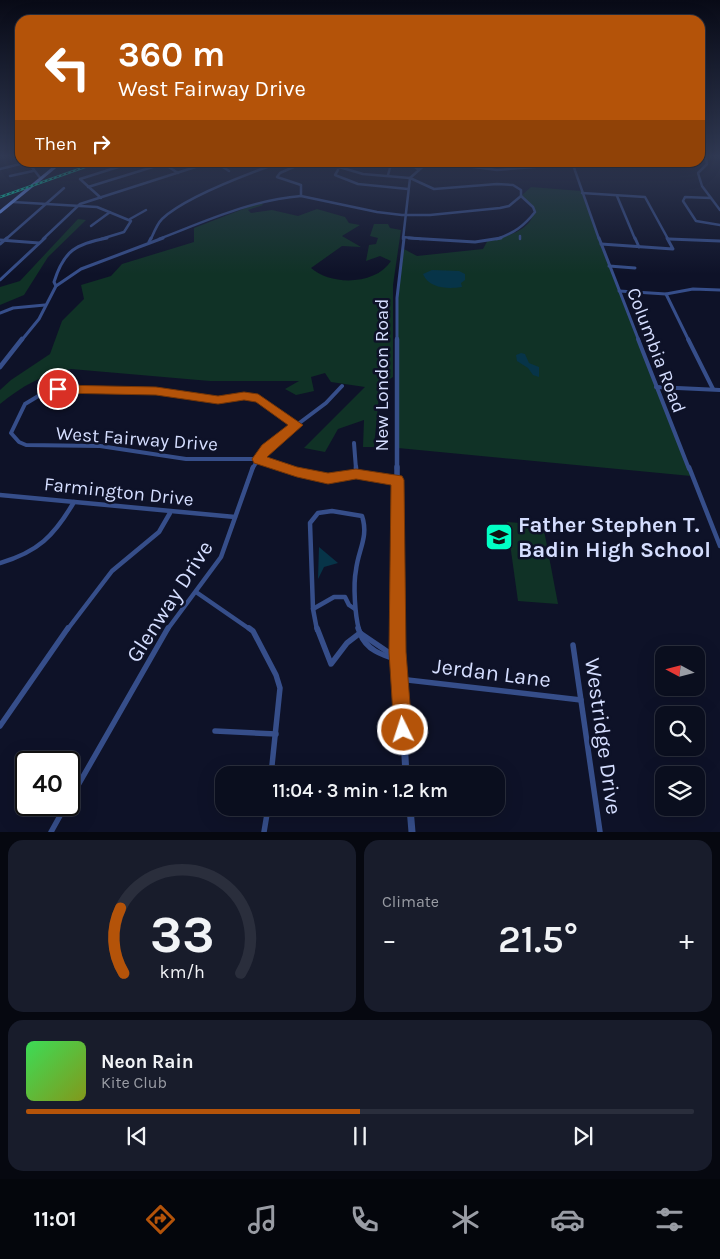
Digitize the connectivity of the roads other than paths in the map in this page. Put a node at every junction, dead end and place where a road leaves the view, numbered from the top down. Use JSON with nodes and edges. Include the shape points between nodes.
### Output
{"nodes":[{"id":1,"x":21,"y":196,"type":"edge"},
{"id":2,"x":55,"y":196,"type":"edge"},
{"id":3,"x":98,"y":196,"type":"edge"},
{"id":4,"x":108,"y":196,"type":"edge"},
{"id":5,"x":202,"y":196,"type":"edge"},
{"id":6,"x":302,"y":196,"type":"joint"},
{"id":7,"x":407,"y":196,"type":"edge"},
{"id":8,"x":521,"y":196,"type":"joint"},
{"id":9,"x":583,"y":196,"type":"edge"},
{"id":10,"x":614,"y":196,"type":"edge"},
{"id":11,"x":617,"y":196,"type":"junction"},
{"id":12,"x":101,"y":198,"type":"junction"},
{"id":13,"x":711,"y":198,"type":"joint"},
{"id":14,"x":518,"y":200,"type":"junction"},
{"id":15,"x":525,"y":200,"type":"junction"},
{"id":16,"x":13,"y":202,"type":"junction"},
{"id":17,"x":45,"y":204,"type":"junction"},
{"id":18,"x":77,"y":206,"type":"junction"},
{"id":19,"x":146,"y":210,"type":"dead end"},
{"id":20,"x":720,"y":210,"type":"edge"},
{"id":21,"x":0,"y":212,"type":"edge"},
{"id":22,"x":110,"y":212,"type":"junction"},
{"id":23,"x":405,"y":216,"type":"junction"},
{"id":24,"x":130,"y":219,"type":"junction"},
{"id":25,"x":720,"y":225,"type":"edge"},
{"id":26,"x":91,"y":226,"type":"dead end"},
{"id":27,"x":403,"y":237,"type":"junction"},
{"id":28,"x":669,"y":239,"type":"junction"},
{"id":29,"x":720,"y":241,"type":"edge"},
{"id":30,"x":1,"y":242,"type":"edge"},
{"id":31,"x":149,"y":242,"type":"junction"},
{"id":32,"x":39,"y":243,"type":"junction"},
{"id":33,"x":601,"y":244,"type":"junction"},
{"id":34,"x":639,"y":247,"type":"junction"},
{"id":35,"x":609,"y":266,"type":"junction"},
{"id":36,"x":635,"y":268,"type":"dead end"},
{"id":37,"x":0,"y":280,"type":"edge"},
{"id":38,"x":56,"y":286,"type":"junction"},
{"id":39,"x":720,"y":290,"type":"edge"},
{"id":40,"x":619,"y":291,"type":"junction"},
{"id":41,"x":666,"y":294,"type":"junction"},
{"id":42,"x":45,"y":305,"type":"junction"},
{"id":43,"x":0,"y":313,"type":"edge"},
{"id":44,"x":0,"y":367,"type":"edge"},
{"id":45,"x":342,"y":386,"type":"dead end"},
{"id":46,"x":656,"y":387,"type":"junction"},
{"id":47,"x":713,"y":389,"type":"junction"},
{"id":48,"x":720,"y":390,"type":"edge"},
{"id":49,"x":297,"y":425,"type":"junction"},
{"id":50,"x":354,"y":443,"type":"dead end"},
{"id":51,"x":258,"y":459,"type":"junction"},
{"id":52,"x":356,"y":474,"type":"junction"},
{"id":53,"x":398,"y":480,"type":"junction"},
{"id":54,"x":0,"y":494,"type":"edge"},
{"id":55,"x":74,"y":502,"type":"junction"},
{"id":56,"x":170,"y":513,"type":"junction"},
{"id":57,"x":235,"y":518,"type":"junction"},
{"id":58,"x":720,"y":546,"type":"edge"},
{"id":59,"x":0,"y":563,"type":"edge"},
{"id":60,"x":196,"y":592,"type":"junction"},
{"id":61,"x":313,"y":609,"type":"junction"},
{"id":62,"x":355,"y":609,"type":"junction"},
{"id":63,"x":360,"y":633,"type":"junction"},
{"id":64,"x":573,"y":645,"type":"dead end"},
{"id":65,"x":398,"y":652,"type":"junction"},
{"id":66,"x":398,"y":660,"type":"junction"},
{"id":67,"x":400,"y":678,"type":"junction"},
{"id":68,"x":581,"y":700,"type":"junction"},
{"id":69,"x":0,"y":726,"type":"edge"},
{"id":70,"x":215,"y":731,"type":"dead end"},
{"id":71,"x":276,"y":734,"type":"junction"},
{"id":72,"x":273,"y":766,"type":"edge"},
{"id":73,"x":405,"y":766,"type":"edge"},
{"id":74,"x":80,"y":782,"type":"edge"},
{"id":75,"x":60,"y":816,"type":"edge"},
{"id":76,"x":267,"y":816,"type":"edge"},
{"id":77,"x":411,"y":816,"type":"edge"},
{"id":78,"x":51,"y":832,"type":"edge"},
{"id":79,"x":264,"y":832,"type":"edge"},
{"id":80,"x":412,"y":832,"type":"edge"},
{"id":81,"x":600,"y":832,"type":"edge"}],
"edges":[{"from":1,"to":16,"type":"main road"},
{"from":2,"to":17,"type":"street"},
{"from":3,"to":12,"type":"street"},
{"from":4,"to":12,"type":"street"},
{"from":5,"to":31,"type":"street","via":[[161,220]]},
{"from":6,"to":23,"type":"street"},
{"from":6,"to":31,"type":"street","via":[[255,202]]},
{"from":7,"to":23,"type":"street","name":"New London Road"},
{"from":8,"to":14,"type":"street"},
{"from":8,"to":15,"type":"street"},
{"from":9,"to":33,"type":"street","name":"Columbia Road"},
{"from":10,"to":11,"type":"street"},
{"from":11,"to":28,"type":"street","via":[[645,197]]},
{"from":11,"to":34,"type":"street"},
{"from":12,"to":18,"type":"street"},
{"from":13,"to":20,"type":"street"},
{"from":13,"to":25,"type":"street","via":[[689,197],[683,200],[696,221]]},
{"from":14,"to":15,"type":"street"},
{"from":14,"to":23,"type":"street","via":[[500,208],[438,216]]},
{"from":15,"to":27,"type":"street","via":[[535,212],[526,225],[510,236],[473,241]]},
{"from":16,"to":17,"type":"street"},
{"from":16,"to":21,"type":"main road"},
{"from":17,"to":18,"type":"street"},
{"from":17,"to":30,"type":"street"},
{"from":18,"to":22,"type":"street","via":[[97,207]]},
{"from":18,"to":32,"type":"street"},
{"from":19,"to":24,"type":"street"},
{"from":22,"to":24,"type":"street"},
{"from":22,"to":26,"type":"street"},
{"from":23,"to":27,"type":"street","name":"New London Road"},
{"from":24,"to":38,"type":"street","via":[[130,226],[123,232],[85,241],[70,251],[58,270]]},
{"from":27,"to":53,"type":"street","name":"New London Road","via":[[397,307]]},
{"from":28,"to":29,"type":"street"},
{"from":28,"to":34,"type":"street","via":[[673,249]]},
{"from":30,"to":32,"type":"street"},
{"from":31,"to":38,"type":"street","via":[[81,269]]},
{"from":32,"to":37,"type":"street"},
{"from":33,"to":34,"type":"street"},
{"from":33,"to":35,"type":"street","name":"Columbia Road"},
{"from":35,"to":36,"type":"street"},
{"from":35,"to":40,"type":"street","name":"Columbia Road"},
{"from":38,"to":42,"type":"street"},
{"from":39,"to":41,"type":"street","via":[[693,289]]},
{"from":40,"to":41,"type":"street"},
{"from":40,"to":46,"type":"street","name":"Columbia Road"},
{"from":41,"to":47,"type":"street"},
{"from":42,"to":43,"type":"street","via":[[13,308]]},
{"from":42,"to":44,"type":"street","via":[[34,326]]},
{"from":45,"to":49,"type":"street","name":"Glenway Drive"},
{"from":46,"to":47,"type":"street"},
{"from":46,"to":58,"type":"street","name":"Columbia Road"},
{"from":47,"to":48,"type":"street"},
{"from":49,"to":51,"type":"street","name":"Glenway Drive","via":[[266,448]]},
{"from":49,"to":51,"type":"street","name":"West Fairway Drive","via":[[266,402],[252,396],[218,400],[146,391],[58,389],[33,399],[21,410],[11,433],[26,445],[100,446],[186,460]]},
{"from":50,"to":52,"type":"street"},
{"from":51,"to":52,"type":"street","name":"West Fairway Drive","via":[[328,478]]},
{"from":51,"to":57,"type":"street","name":"Glenway Drive","via":[[247,479]]},
{"from":52,"to":53,"type":"street","name":"West Fairway Drive"},
{"from":53,"to":65,"type":"street","name":"New London Road"},
{"from":54,"to":55,"type":"street","name":"Farmington Drive"},
{"from":55,"to":56,"type":"street","name":"Farmington Drive"},
{"from":55,"to":59,"type":"street","via":[[61,526],[44,544],[21,558]]},
{"from":56,"to":57,"type":"street","name":"Farmington Drive"},
{"from":56,"to":69,"type":"street","via":[[159,532],[112,571],[83,607]]},
{"from":57,"to":60,"type":"street","name":"Glenway Drive","via":[[221,557]]},
{"from":60,"to":71,"type":"street","via":[[246,625],[259,640],[280,688]]},
{"from":60,"to":74,"type":"street","name":"Glenway Drive","via":[[169,626]]},
{"from":61,"to":62,"type":"street","via":[[334,597],[344,597]]},
{"from":61,"to":62,"type":"street","via":[[310,523],[318,513],[325,512],[362,516],[364,547],[355,570]]},
{"from":61,"to":63,"type":"street","via":[[317,631],[331,664],[347,643]]},
{"from":62,"to":63,"type":"street","via":[[355,623]]},
{"from":63,"to":65,"type":"street","via":[[388,652]]},
{"from":63,"to":66,"type":"street","via":[[362,641],[378,653]]},
{"from":64,"to":68,"type":"street","name":"Westridge Drive"},
{"from":65,"to":66,"type":"street","name":"New London Road"},
{"from":66,"to":67,"type":"street","name":"New London Road"},
{"from":67,"to":68,"type":"street","name":"Jerdan Lane"},
{"from":67,"to":73,"type":"street","name":"New London Road"},
{"from":68,"to":81,"type":"street","name":"Westridge Drive"},
{"from":70,"to":71,"type":"street"},
{"from":71,"to":72,"type":"street"},
{"from":75,"to":78,"type":"street"},
{"from":76,"to":79,"type":"street"},
{"from":77,"to":80,"type":"street"}]}
